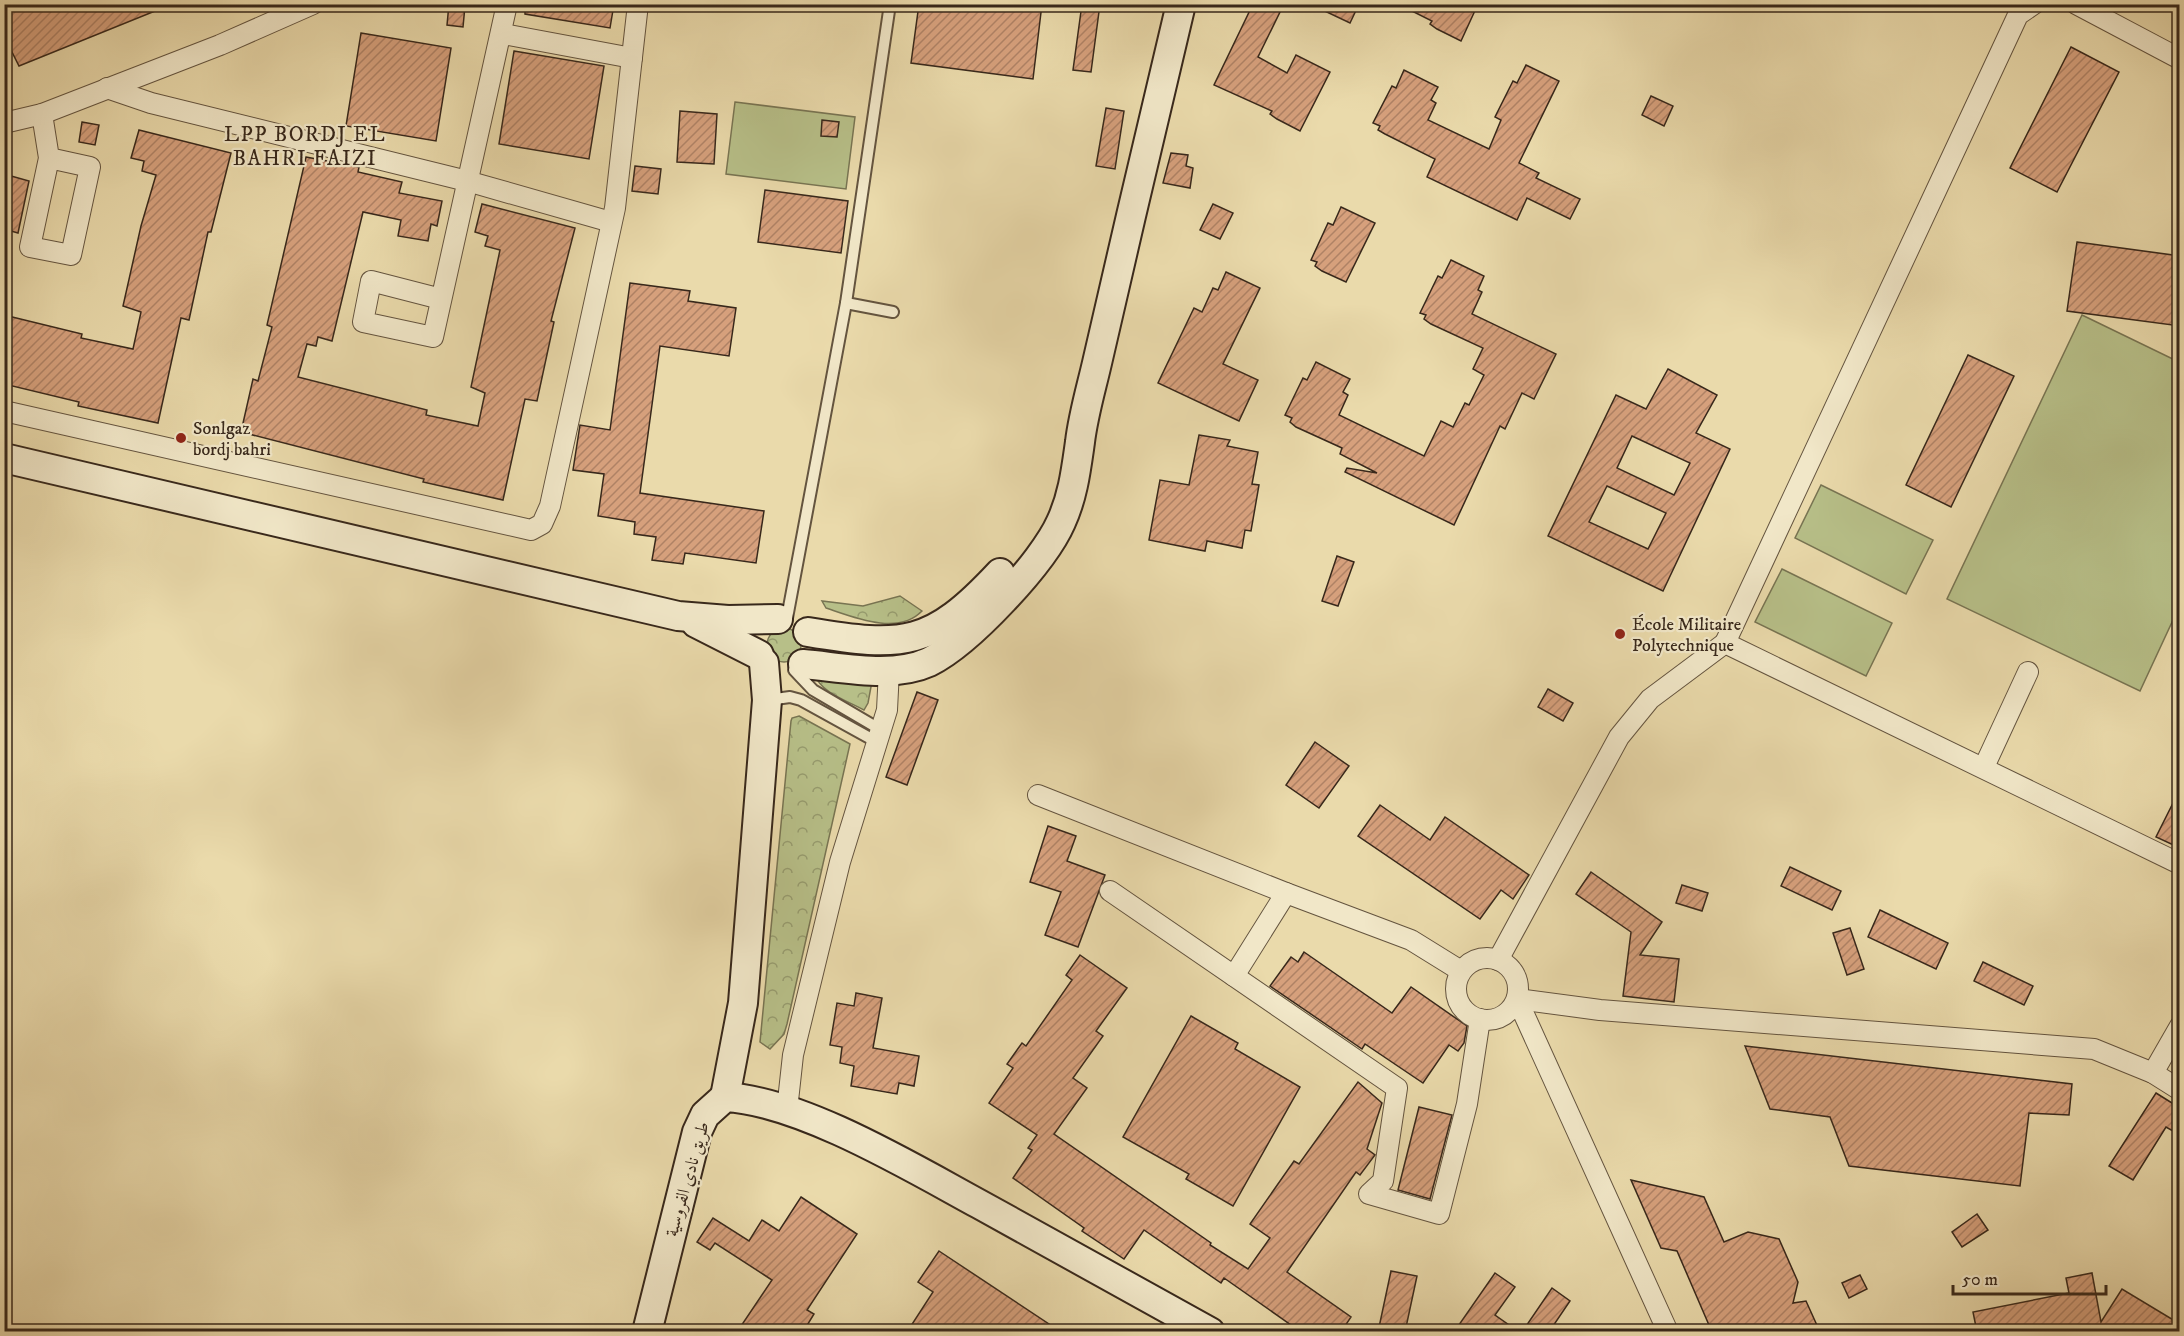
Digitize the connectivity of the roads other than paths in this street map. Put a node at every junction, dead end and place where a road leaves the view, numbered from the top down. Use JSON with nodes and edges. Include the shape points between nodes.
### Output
{"nodes":[{"id":1,"x":313,"y":4,"type":"edge"},
{"id":2,"x":507,"y":4,"type":"edge"},
{"id":3,"x":638,"y":4,"type":"edge"},
{"id":4,"x":890,"y":4,"type":"edge"},
{"id":5,"x":1181,"y":4,"type":"edge"},
{"id":6,"x":2034,"y":4,"type":"edge"},
{"id":7,"x":2076,"y":4,"type":"edge"},
{"id":8,"x":503,"y":34,"type":"junction"},
{"id":9,"x":632,"y":58,"type":"junction"},
{"id":10,"x":2180,"y":59,"type":"edge"},
{"id":11,"x":106,"y":88,"type":"junction"},
{"id":12,"x":42,"y":114,"type":"junction"},
{"id":13,"x":4,"y":123,"type":"edge"},
{"id":14,"x":49,"y":158,"type":"junction"},
{"id":15,"x":467,"y":181,"type":"junction"},
{"id":16,"x":612,"y":222,"type":"junction"},
{"id":17,"x":441,"y":299,"type":"dead end"},
{"id":18,"x":846,"y":303,"type":"junction"},
{"id":19,"x":893,"y":312,"type":"dead end"},
{"id":20,"x":4,"y":411,"type":"edge"},
{"id":21,"x":1080,"y":442,"type":"junction"},
{"id":22,"x":4,"y":458,"type":"edge"},
{"id":23,"x":678,"y":615,"type":"junction"},
{"id":24,"x":791,"y":623,"type":"junction"},
{"id":25,"x":1725,"y":643,"type":"junction"},
{"id":26,"x":782,"y":665,"type":"junction"},
{"id":27,"x":889,"y":670,"type":"junction"},
{"id":28,"x":2028,"y":672,"type":"dead end"},
{"id":29,"x":767,"y":700,"type":"junction"},
{"id":30,"x":879,"y":736,"type":"junction"},
{"id":31,"x":1984,"y":767,"type":"junction"},
{"id":32,"x":1038,"y":795,"type":"dead end"},
{"id":33,"x":2180,"y":864,"type":"edge"},
{"id":34,"x":1110,"y":891,"type":"dead end"},
{"id":35,"x":1286,"y":894,"type":"junction"},
{"id":36,"x":1498,"y":960,"type":"junction"},
{"id":37,"x":1461,"y":971,"type":"junction"},
{"id":38,"x":1234,"y":976,"type":"junction"},
{"id":39,"x":1516,"y":999,"type":"junction"},
{"id":40,"x":1480,"y":1019,"type":"junction"},
{"id":41,"x":2180,"y":1026,"type":"edge"},
{"id":42,"x":2152,"y":1073,"type":"junction"},
{"id":43,"x":2180,"y":1090,"type":"edge"},
{"id":44,"x":725,"y":1097,"type":"junction"},
{"id":45,"x":787,"y":1110,"type":"junction"},
{"id":46,"x":647,"y":1332,"type":"edge"},
{"id":47,"x":1210,"y":1332,"type":"edge"},
{"id":48,"x":1668,"y":1332,"type":"edge"}],
"edges":[{"from":1,"to":11,"type":"street","via":[[220,45]]},
{"from":2,"to":8,"type":"street"},
{"from":3,"to":9,"type":"street"},
{"from":4,"to":18,"type":"lane"},
{"from":5,"to":21,"type":"main road"},
{"from":6,"to":25,"type":"street","via":[[2018,15]]},
{"from":7,"to":10,"type":"street"},
{"from":8,"to":9,"type":"street"},
{"from":8,"to":15,"type":"street"},
{"from":9,"to":16,"type":"street"},
{"from":11,"to":12,"type":"street"},
{"from":11,"to":15,"type":"street","via":[[151,103]]},
{"from":12,"to":13,"type":"street"},
{"from":12,"to":14,"type":"street"},
{"from":14,"to":14,"type":"street","via":[[90,167],[71,255],[30,247]]},
{"from":15,"to":16,"type":"street"},
{"from":15,"to":17,"type":"street"},
{"from":16,"to":20,"type":"street","via":[[550,506],[542,524],[531,530]]},
{"from":18,"to":19,"type":"lane"},
{"from":18,"to":24,"type":"lane"},
{"from":21,"to":24,"type":"main road","via":[[1066,464],[1047,517],[1032,539],[959,614],[914,637],[890,642],[867,642]]},
{"from":21,"to":27,"type":"main road","via":[[1075,478],[1060,524],[1031,566],[965,639],[927,663]]},
{"from":22,"to":23,"type":"main road"},
{"from":23,"to":24,"type":"main road"},
{"from":23,"to":26,"type":"main road"},
{"from":24,"to":26,"type":"main road","via":[[811,649]]},
{"from":24,"to":26,"type":"main road","via":[[769,622],[758,637]]},
{"from":25,"to":31,"type":"street"},
{"from":25,"to":36,"type":"street","via":[[1650,699],[1619,737]]},
{"from":26,"to":27,"type":"main road"},
{"from":26,"to":29,"type":"main road"},
{"from":26,"to":30,"type":"lane"},
{"from":27,"to":30,"type":"street","via":[[889,700]]},
{"from":28,"to":31,"type":"street"},
{"from":29,"to":30,"type":"lane","via":[[801,700]]},
{"from":29,"to":44,"type":"main road","via":[[743,1003]]},
{"from":30,"to":45,"type":"street","via":[[826,919],[793,1054]]},
{"from":31,"to":33,"type":"street"},
{"from":32,"to":35,"type":"street"},
{"from":34,"to":38,"type":"street"},
{"from":35,"to":37,"type":"street","via":[[1411,940]]},
{"from":35,"to":38,"type":"street"},
{"from":36,"to":37,"type":"street","via":[[1478,959]]},
{"from":36,"to":39,"type":"street","via":[[1509,966],[1515,976]]},
{"from":37,"to":40,"type":"street","via":[[1457,980],[1458,1000],[1470,1015]]},
{"from":38,"to":40,"type":"street","via":[[1397,1088],[1383,1181],[1369,1194],[1438,1215],[1467,1104]]},
{"from":39,"to":40,"type":"street","via":[[1508,1012],[1499,1017]]},
{"from":39,"to":42,"type":"street","via":[[1600,1010],[2094,1049]]},
{"from":39,"to":48,"type":"street"},
{"from":41,"to":42,"type":"street"},
{"from":42,"to":43,"type":"street"},
{"from":44,"to":45,"type":"main road","via":[[745,1098]]},
{"from":44,"to":46,"type":"main road","name":"طريق نادي الفروسية","via":[[705,1115],[697,1132]]},
{"from":45,"to":47,"type":"main road","via":[[918,1171]]}]}
